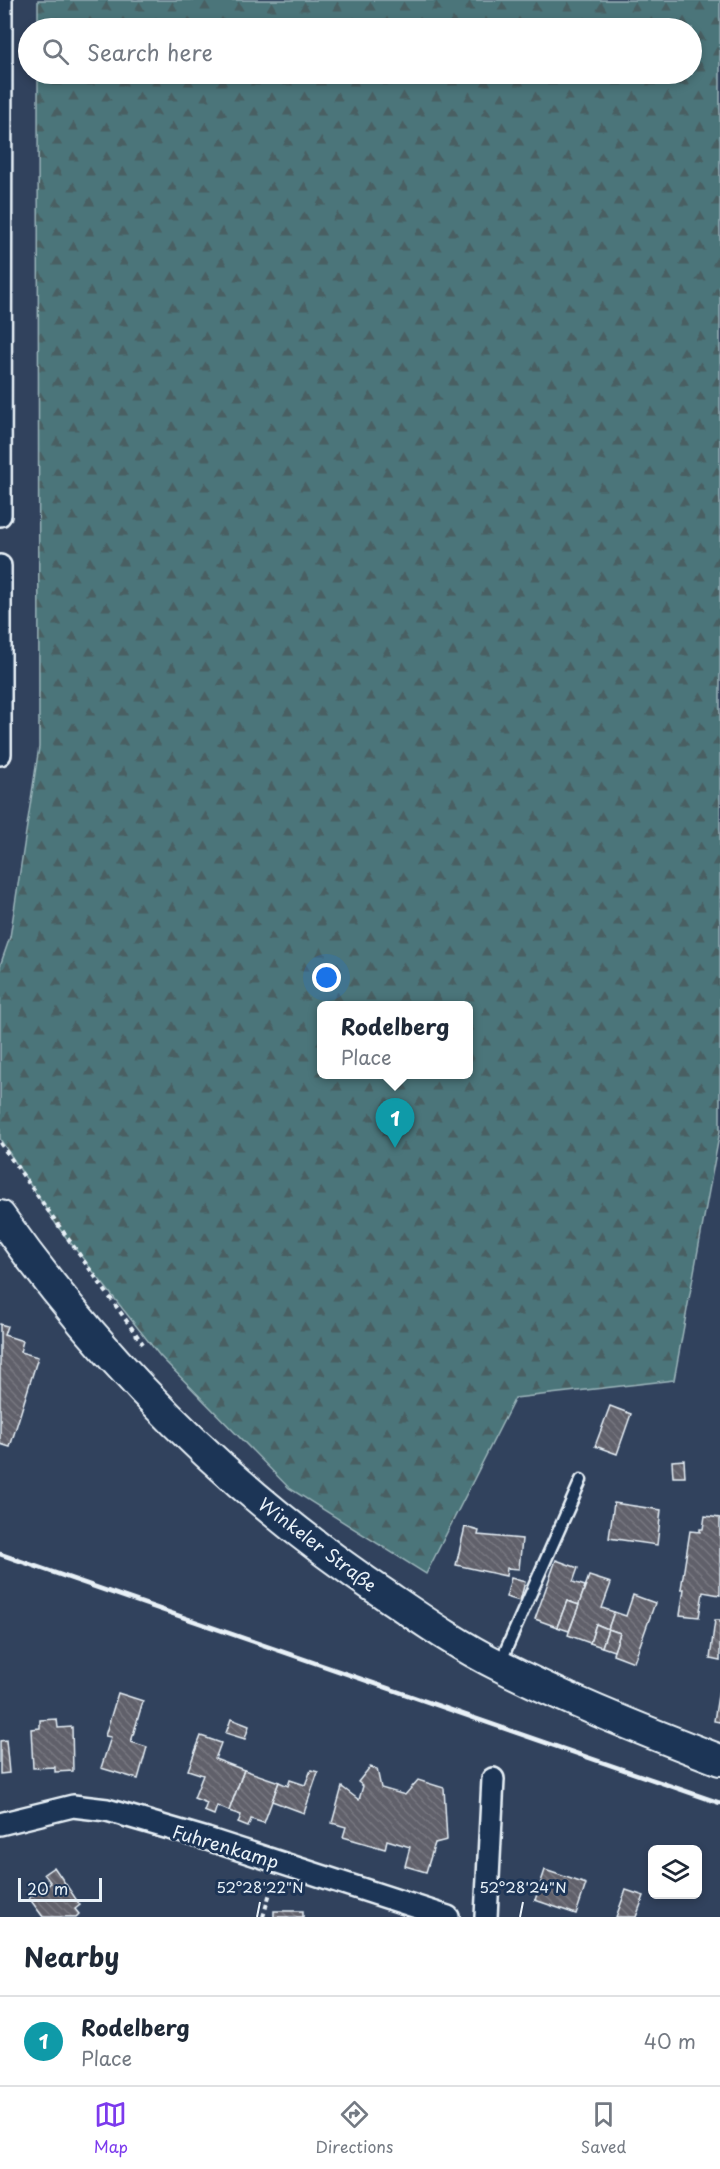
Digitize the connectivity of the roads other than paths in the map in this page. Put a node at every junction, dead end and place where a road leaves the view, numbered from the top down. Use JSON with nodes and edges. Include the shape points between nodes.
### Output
{"nodes":[{"id":1,"x":1,"y":0,"type":"edge"},
{"id":2,"x":0,"y":515,"type":"edge"},
{"id":3,"x":0,"y":566,"type":"edge"},
{"id":4,"x":0,"y":754,"type":"edge"},
{"id":5,"x":0,"y":1216,"type":"edge"},
{"id":6,"x":581,"y":1480,"type":"dead end"},
{"id":7,"x":498,"y":1666,"type":"junction"},
{"id":8,"x":720,"y":1760,"type":"edge"},
{"id":9,"x":492,"y":1779,"type":"dead end"},
{"id":10,"x":0,"y":1824,"type":"edge"},
{"id":11,"x":448,"y":1917,"type":"edge"},
{"id":12,"x":486,"y":1917,"type":"edge"}],
"edges":[{"from":1,"to":2,"type":"street"},
{"from":3,"to":4,"type":"street"},
{"from":5,"to":7,"type":"street","name":"Winkeler Straße","via":[[71,1311],[196,1444],[270,1510],[347,1570]]},
{"from":6,"to":7,"type":"lane"},
{"from":7,"to":8,"type":"street","name":"Winkeler Straße"},
{"from":9,"to":12,"type":"street"},
{"from":10,"to":11,"type":"street","name":"Fuhrenkamp","via":[[73,1806],[107,1810]]}]}
